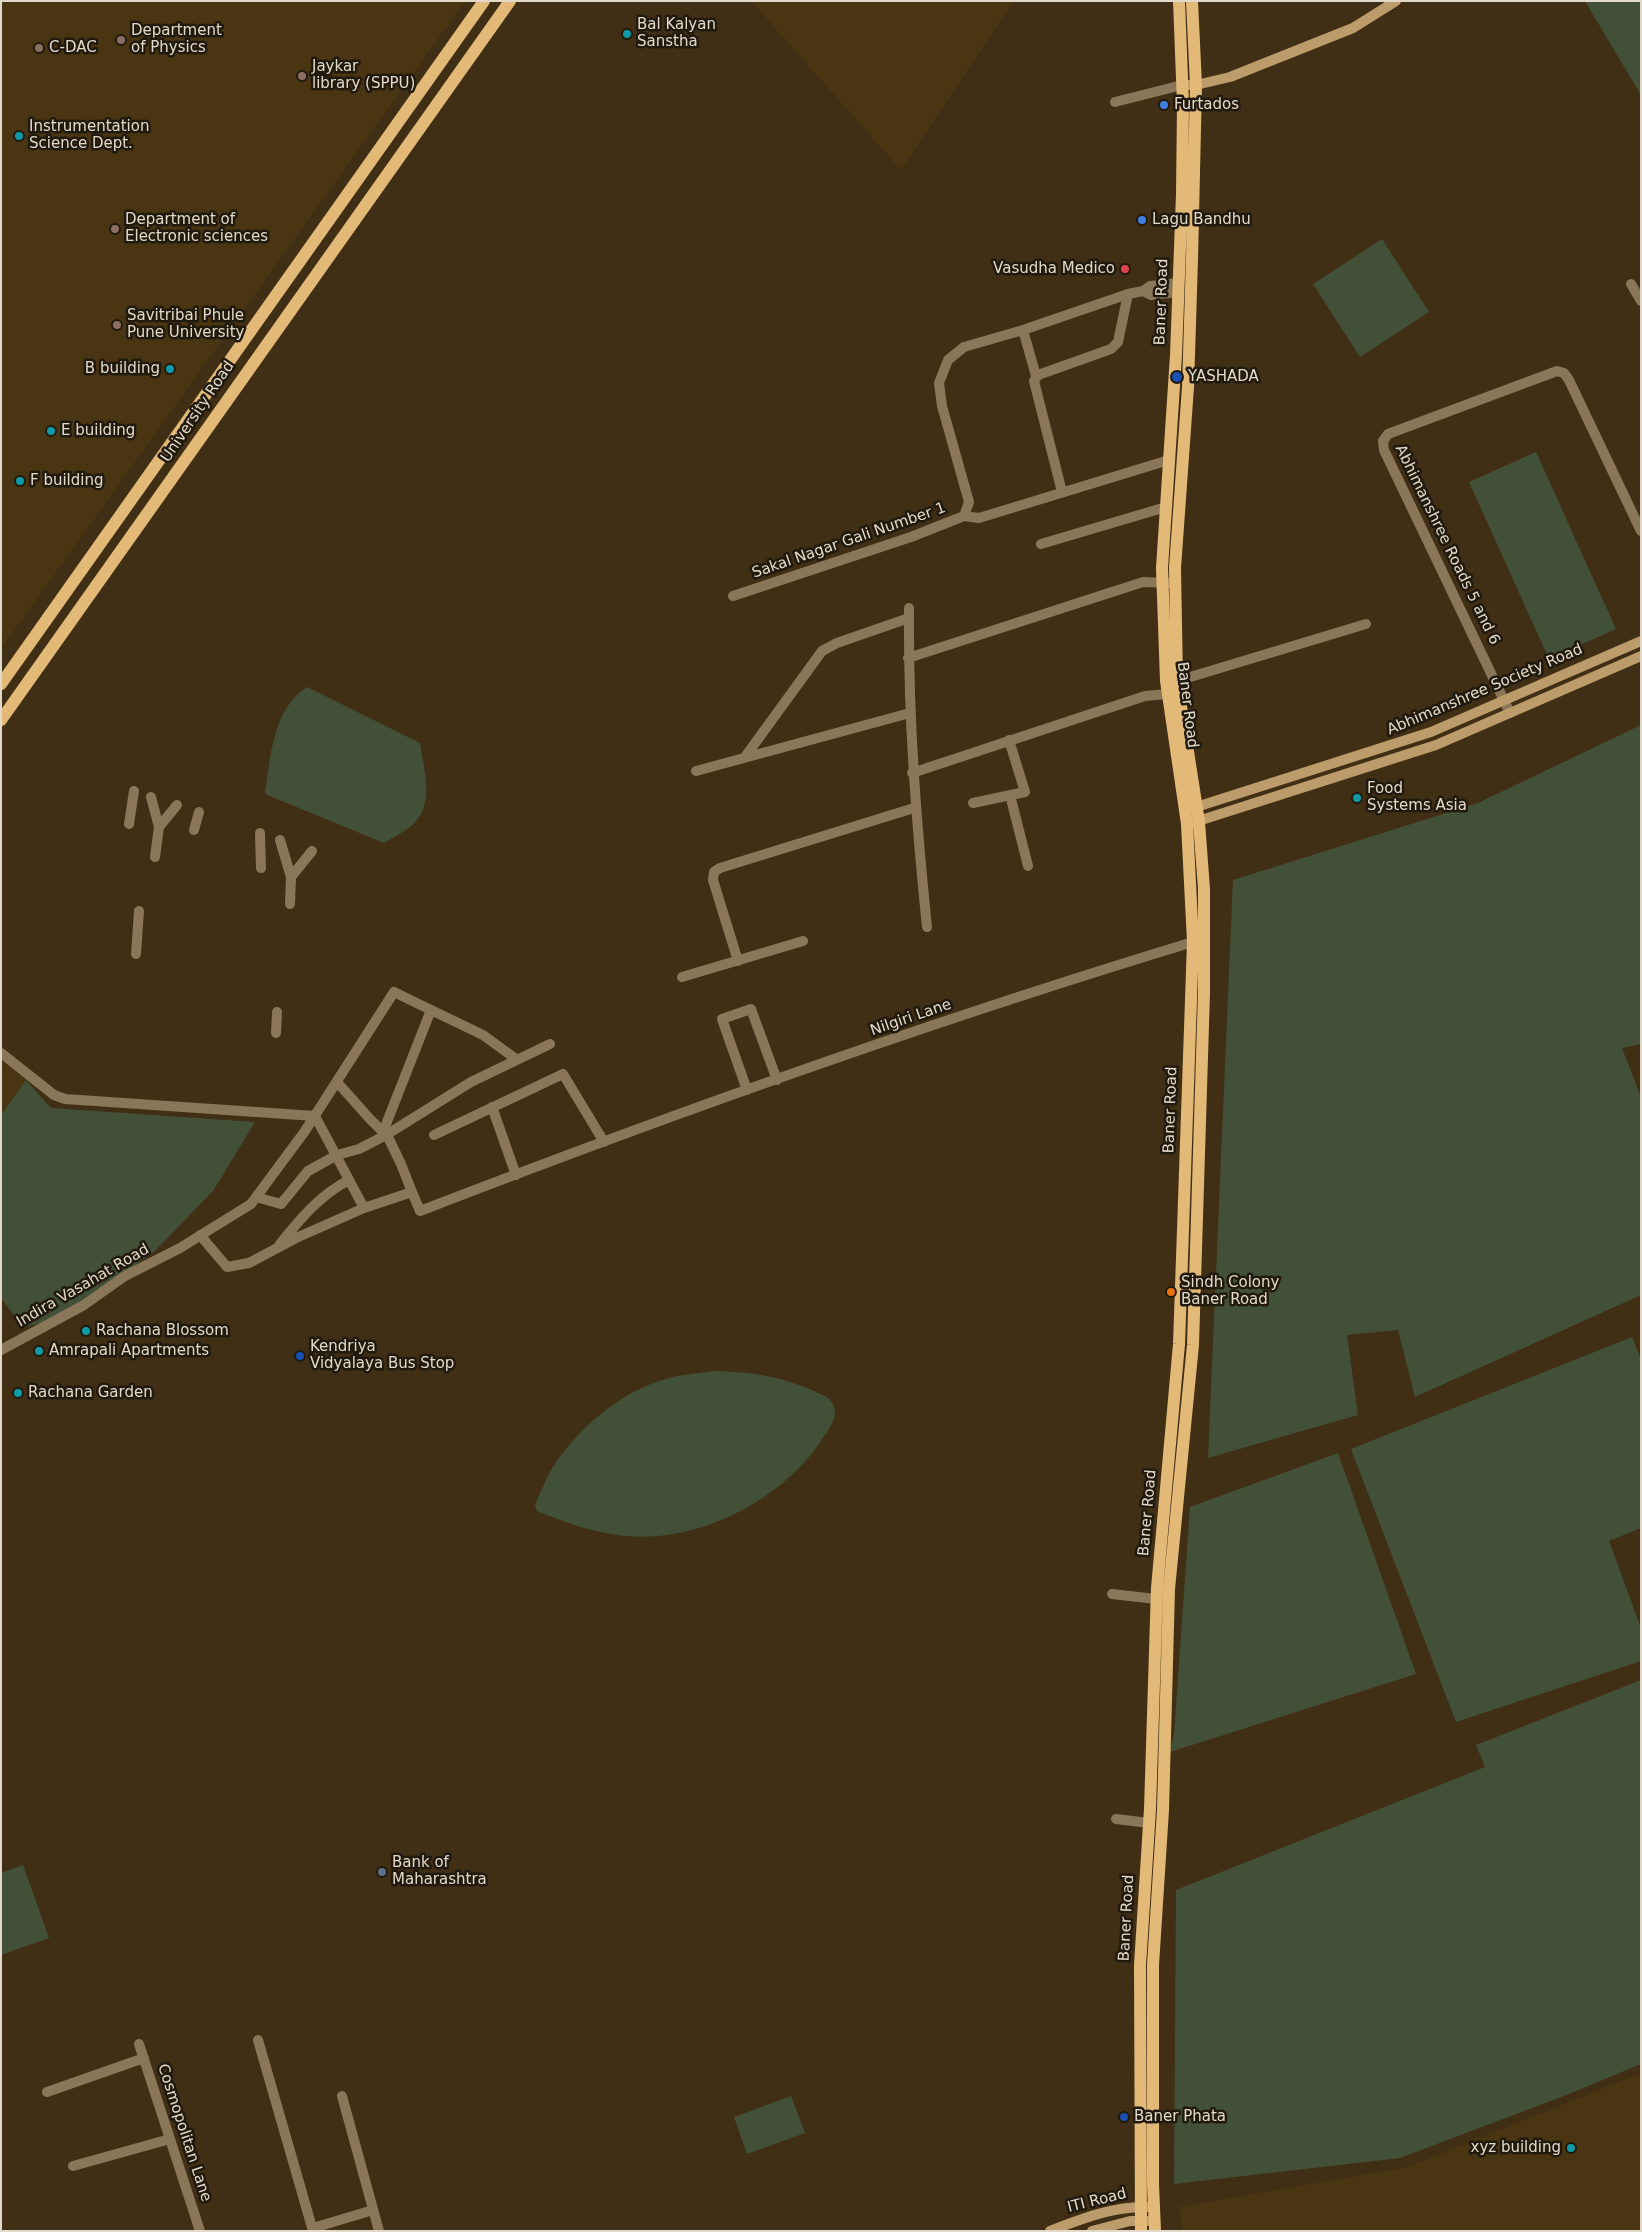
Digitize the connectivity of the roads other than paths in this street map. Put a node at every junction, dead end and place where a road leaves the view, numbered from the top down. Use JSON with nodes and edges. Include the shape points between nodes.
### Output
{"nodes":[{"id":1,"x":484,"y":1,"type":"edge"},
{"id":2,"x":510,"y":1,"type":"edge"},
{"id":3,"x":1179,"y":1,"type":"edge"},
{"id":4,"x":1192,"y":1,"type":"edge"},
{"id":5,"x":1396,"y":1,"type":"edge"},
{"id":6,"x":1182,"y":85,"type":"junction"},
{"id":7,"x":1196,"y":85,"type":"junction"},
{"id":8,"x":1115,"y":102,"type":"dead end"},
{"id":9,"x":1631,"y":284,"type":"dead end"},
{"id":10,"x":1179,"y":288,"type":"junction"},
{"id":11,"x":1128,"y":294,"type":"junction"},
{"id":12,"x":1641,"y":301,"type":"edge"},
{"id":13,"x":1023,"y":330,"type":"junction"},
{"id":14,"x":1036,"y":376,"type":"junction"},
{"id":15,"x":1169,"y":460,"type":"junction"},
{"id":16,"x":1062,"y":492,"type":"junction"},
{"id":17,"x":1166,"y":507,"type":"junction"},
{"id":18,"x":964,"y":516,"type":"junction"},
{"id":19,"x":1641,"y":531,"type":"edge"},
{"id":20,"x":1041,"y":544,"type":"dead end"},
{"id":21,"x":1162,"y":582,"type":"junction"},
{"id":22,"x":1175,"y":585,"type":"junction"},
{"id":23,"x":733,"y":596,"type":"dead end"},
{"id":24,"x":1366,"y":624,"type":"dead end"},
{"id":25,"x":1641,"y":641,"type":"edge"},
{"id":26,"x":1641,"y":656,"type":"edge"},
{"id":27,"x":908,"y":658,"type":"junction"},
{"id":28,"x":1178,"y":681,"type":"junction"},
{"id":29,"x":1,"y":684,"type":"edge"},
{"id":30,"x":1168,"y":694,"type":"junction"},
{"id":31,"x":1504,"y":700,"type":"junction"},
{"id":32,"x":910,"y":713,"type":"junction"},
{"id":33,"x":1510,"y":713,"type":"junction"},
{"id":34,"x":1,"y":720,"type":"edge"},
{"id":35,"x":1009,"y":740,"type":"junction"},
{"id":36,"x":745,"y":757,"type":"junction"},
{"id":37,"x":696,"y":771,"type":"dead end"},
{"id":38,"x":912,"y":772,"type":"junction"},
{"id":39,"x":134,"y":791,"type":"dead end"},
{"id":40,"x":1010,"y":795,"type":"junction"},
{"id":41,"x":152,"y":797,"type":"dead end"},
{"id":42,"x":973,"y":803,"type":"dead end"},
{"id":43,"x":177,"y":805,"type":"dead end"},
{"id":44,"x":914,"y":808,"type":"junction"},
{"id":45,"x":1190,"y":809,"type":"junction"},
{"id":46,"x":199,"y":812,"type":"dead end"},
{"id":47,"x":1193,"y":823,"type":"junction"},
{"id":48,"x":129,"y":824,"type":"dead end"},
{"id":49,"x":159,"y":827,"type":"junction"},
{"id":50,"x":194,"y":830,"type":"dead end"},
{"id":51,"x":260,"y":833,"type":"dead end"},
{"id":52,"x":280,"y":840,"type":"dead end"},
{"id":53,"x":312,"y":851,"type":"dead end"},
{"id":54,"x":155,"y":857,"type":"dead end"},
{"id":55,"x":1028,"y":866,"type":"dead end"},
{"id":56,"x":261,"y":868,"type":"dead end"},
{"id":57,"x":292,"y":877,"type":"junction"},
{"id":58,"x":290,"y":904,"type":"dead end"},
{"id":59,"x":139,"y":911,"type":"dead end"},
{"id":60,"x":926,"y":927,"type":"dead end"},
{"id":61,"x":803,"y":941,"type":"dead end"},
{"id":62,"x":1193,"y":942,"type":"junction"},
{"id":63,"x":136,"y":954,"type":"dead end"},
{"id":64,"x":738,"y":961,"type":"junction"},
{"id":65,"x":682,"y":977,"type":"dead end"},
{"id":66,"x":432,"y":1010,"type":"junction"},
{"id":67,"x":277,"y":1012,"type":"dead end"},
{"id":68,"x":276,"y":1033,"type":"dead end"},
{"id":69,"x":550,"y":1044,"type":"dead end"},
{"id":70,"x":1,"y":1053,"type":"edge"},
{"id":71,"x":516,"y":1059,"type":"junction"},
{"id":72,"x":777,"y":1080,"type":"junction"},
{"id":73,"x":337,"y":1082,"type":"junction"},
{"id":74,"x":747,"y":1090,"type":"junction"},
{"id":75,"x":492,"y":1107,"type":"junction"},
{"id":76,"x":314,"y":1116,"type":"junction"},
{"id":77,"x":384,"y":1134,"type":"junction"},
{"id":78,"x":434,"y":1135,"type":"dead end"},
{"id":79,"x":604,"y":1142,"type":"junction"},
{"id":80,"x":337,"y":1156,"type":"junction"},
{"id":81,"x":516,"y":1175,"type":"junction"},
{"id":82,"x":350,"y":1180,"type":"junction"},
{"id":83,"x":412,"y":1192,"type":"junction"},
{"id":84,"x":256,"y":1197,"type":"junction"},
{"id":85,"x":364,"y":1208,"type":"junction"},
{"id":86,"x":200,"y":1235,"type":"junction"},
{"id":87,"x":277,"y":1248,"type":"junction"},
{"id":88,"x":1180,"y":1317,"type":"junction"},
{"id":89,"x":1194,"y":1320,"type":"junction"},
{"id":90,"x":1,"y":1350,"type":"edge"},
{"id":91,"x":1112,"y":1594,"type":"dead end"},
{"id":92,"x":1156,"y":1599,"type":"junction"},
{"id":93,"x":1116,"y":1819,"type":"dead end"},
{"id":94,"x":1149,"y":1823,"type":"junction"},
{"id":95,"x":258,"y":2040,"type":"dead end"},
{"id":96,"x":139,"y":2044,"type":"dead end"},
{"id":97,"x":144,"y":2058,"type":"junction"},
{"id":98,"x":47,"y":2092,"type":"dead end"},
{"id":99,"x":342,"y":2096,"type":"dead end"},
{"id":100,"x":170,"y":2138,"type":"junction"},
{"id":101,"x":73,"y":2166,"type":"dead end"},
{"id":102,"x":1140,"y":2206,"type":"junction"},
{"id":103,"x":1154,"y":2207,"type":"junction"},
{"id":104,"x":374,"y":2210,"type":"junction"},
{"id":105,"x":1141,"y":2226,"type":"edge"},
{"id":106,"x":1155,"y":2226,"type":"edge"},
{"id":107,"x":313,"y":2229,"type":"edge"},
{"id":108,"x":200,"y":2231,"type":"edge"},
{"id":109,"x":379,"y":2231,"type":"edge"},
{"id":110,"x":1050,"y":2231,"type":"edge"},
{"id":111,"x":1092,"y":2231,"type":"edge"}],
"edges":[{"from":1,"to":29,"type":"main road","name":"University Road"},
{"from":2,"to":34,"type":"main road","name":"University Road"},
{"from":3,"to":6,"type":"main road","name":"Baner Road"},
{"from":4,"to":7,"type":"main road","name":"Baner Road"},
{"from":5,"to":7,"type":"street","via":[[1353,28],[1230,77]]},
{"from":6,"to":7,"type":"street"},
{"from":6,"to":8,"type":"street"},
{"from":6,"to":10,"type":"main road","name":"Baner Road"},
{"from":7,"to":22,"type":"main road","name":"Baner Road","via":[[1188,387]]},
{"from":9,"to":12,"type":"street"},
{"from":10,"to":11,"type":"street","name":"Sakal Nagar Gali Number 1","via":[[1151,294],[1143,291]]},
{"from":10,"to":15,"type":"main road","name":"Baner Road"},
{"from":11,"to":13,"type":"street","name":"Sakal Nagar Gali Number 1"},
{"from":11,"to":14,"type":"street","via":[[1115,346]]},
{"from":13,"to":14,"type":"street"},
{"from":13,"to":18,"type":"street","name":"Sakal Nagar Gali Number 1","via":[[964,347],[948,360],[939,382],[942,406],[969,502]]},
{"from":14,"to":16,"type":"street","via":[[1033,385]]},
{"from":15,"to":16,"type":"street"},
{"from":15,"to":17,"type":"main road","name":"Baner Road"},
{"from":16,"to":18,"type":"street","via":[[979,518]]},
{"from":17,"to":20,"type":"street"},
{"from":17,"to":21,"type":"main road","name":"Baner Road"},
{"from":18,"to":23,"type":"street","name":"Sakal Nagar Gali Number 1"},
{"from":19,"to":31,"type":"street","name":"Abhimanshree Roads 5 and 6","via":[[1569,380],[1560,372],[1385,437],[1384,450]]},
{"from":21,"to":22,"type":"street"},
{"from":21,"to":27,"type":"street","via":[[1143,582]]},
{"from":21,"to":30,"type":"main road","name":"Baner Road"},
{"from":22,"to":28,"type":"main road","name":"Baner Road"},
{"from":24,"to":28,"type":"street"},
{"from":25,"to":31,"type":"street","name":"Abhimanshree Society Road"},
{"from":26,"to":33,"type":"street","name":"Abhimanshree Society Road"},
{"from":27,"to":32,"type":"street"},
{"from":27,"to":36,"type":"street","via":[[909,613],[822,651]]},
{"from":28,"to":45,"type":"main road","name":"Baner Road"},
{"from":30,"to":35,"type":"street","via":[[1145,696]]},
{"from":30,"to":45,"type":"main road","name":"Baner Road"},
{"from":31,"to":33,"type":"street"},
{"from":31,"to":45,"type":"street","name":"Abhimanshree Society Road","via":[[1418,736]]},
{"from":32,"to":36,"type":"street"},
{"from":32,"to":38,"type":"street"},
{"from":33,"to":47,"type":"street","name":"Abhimanshree Society Road","via":[[1436,745]]},
{"from":35,"to":38,"type":"street"},
{"from":35,"to":40,"type":"street","via":[[1025,792]]},
{"from":36,"to":37,"type":"street"},
{"from":38,"to":44,"type":"street"},
{"from":39,"to":48,"type":"street"},
{"from":40,"to":42,"type":"street"},
{"from":40,"to":55,"type":"street"},
{"from":41,"to":49,"type":"street"},
{"from":43,"to":49,"type":"street"},
{"from":44,"to":60,"type":"street"},
{"from":44,"to":64,"type":"street","via":[[714,872],[713,880]]},
{"from":45,"to":47,"type":"main road","name":"Baner Road"},
{"from":46,"to":50,"type":"street"},
{"from":47,"to":62,"type":"main road","name":"Baner Road"},
{"from":47,"to":89,"type":"main road","name":"Baner Road","via":[[1204,889]]},
{"from":49,"to":54,"type":"street"},
{"from":51,"to":56,"type":"street"},
{"from":52,"to":57,"type":"street"},
{"from":53,"to":57,"type":"street"},
{"from":57,"to":58,"type":"street"},
{"from":59,"to":63,"type":"street"},
{"from":61,"to":64,"type":"street"},
{"from":62,"to":72,"type":"street","name":"Nilgiri Lane","via":[[1084,975]]},
{"from":62,"to":88,"type":"main road","name":"Baner Road"},
{"from":64,"to":65,"type":"street"},
{"from":66,"to":71,"type":"street","via":[[484,1035]]},
{"from":66,"to":73,"type":"street","name":"Indira Vasahat Road","via":[[394,992]]},
{"from":66,"to":77,"type":"street"},
{"from":67,"to":68,"type":"street"},
{"from":69,"to":71,"type":"street"},
{"from":70,"to":76,"type":"street","via":[[54,1095],[65,1099]]},
{"from":71,"to":77,"type":"street"},
{"from":72,"to":74,"type":"street","name":"Nilgiri Lane"},
{"from":72,"to":74,"type":"street","via":[[751,1009],[722,1019]]},
{"from":73,"to":76,"type":"street","name":"Indira Vasahat Road"},
{"from":73,"to":77,"type":"street"},
{"from":74,"to":79,"type":"street","name":"Nilgiri Lane"},
{"from":75,"to":78,"type":"street"},
{"from":75,"to":79,"type":"street","via":[[563,1074]]},
{"from":75,"to":81,"type":"street"},
{"from":76,"to":80,"type":"street"},
{"from":76,"to":84,"type":"street","name":"Indira Vasahat Road"},
{"from":77,"to":80,"type":"street","via":[[358,1149]]},
{"from":77,"to":83,"type":"street","via":[[402,1164]]},
{"from":79,"to":81,"type":"street","name":"Nilgiri Lane"},
{"from":80,"to":82,"type":"street"},
{"from":80,"to":84,"type":"street","via":[[308,1171],[281,1204]]},
{"from":81,"to":83,"type":"street","name":"Nilgiri Lane","via":[[420,1212]]},
{"from":82,"to":85,"type":"street"},
{"from":82,"to":87,"type":"street","via":[[331,1190],[307,1211]]},
{"from":83,"to":85,"type":"street"},
{"from":84,"to":86,"type":"street","name":"Indira Vasahat Road","via":[[251,1204]]},
{"from":85,"to":87,"type":"street"},
{"from":86,"to":87,"type":"street","via":[[226,1267],[249,1262]]},
{"from":86,"to":90,"type":"street","name":"Indira Vasahat Road","via":[[125,1276],[84,1305]]},
{"from":88,"to":89,"type":"main road"},
{"from":88,"to":92,"type":"main road","name":"Baner Road"},
{"from":89,"to":103,"type":"main road","name":"Baner Road","via":[[1169,1590],[1163,1810],[1153,1966]]},
{"from":91,"to":92,"type":"street"},
{"from":92,"to":94,"type":"main road","name":"Baner Road"},
{"from":93,"to":94,"type":"street"},
{"from":94,"to":102,"type":"main road","name":"Baner Road","via":[[1140,1965]]},
{"from":95,"to":107,"type":"street"},
{"from":96,"to":97,"type":"street","name":"Cosmopolitan Lane"},
{"from":97,"to":98,"type":"street"},
{"from":97,"to":100,"type":"street","name":"Cosmopolitan Lane"},
{"from":99,"to":104,"type":"street"},
{"from":100,"to":101,"type":"street"},
{"from":100,"to":108,"type":"street","name":"Cosmopolitan Lane"},
{"from":102,"to":103,"type":"street","name":"ITI Road"},
{"from":102,"to":105,"type":"main road","name":"Baner Road"},
{"from":102,"to":110,"type":"street","name":"ITI Road","via":[[1083,2218]]},
{"from":103,"to":106,"type":"main road","name":"Baner Road"},
{"from":104,"to":107,"type":"street"},
{"from":104,"to":109,"type":"street"},
{"from":105,"to":106,"type":"street","name":"ITI Road"},
{"from":105,"to":111,"type":"street","name":"ITI Road","via":[[1130,2221]]}]}
